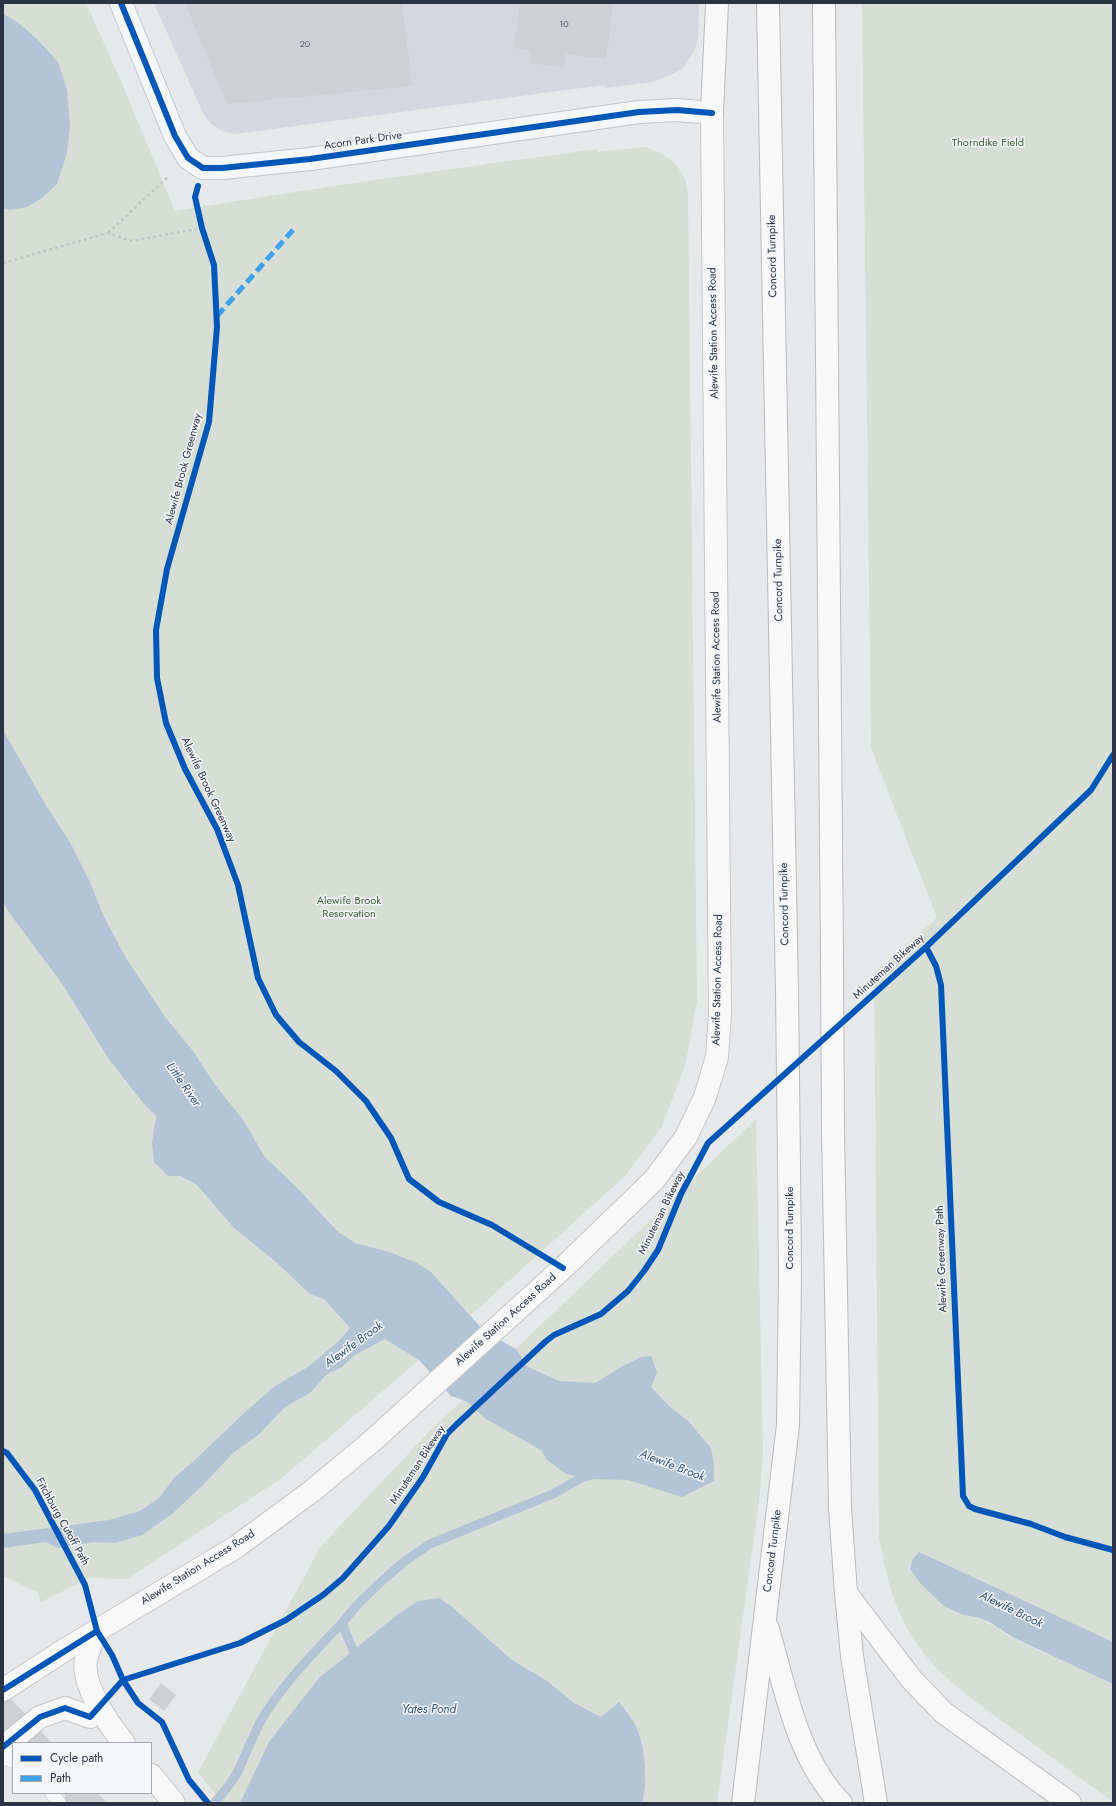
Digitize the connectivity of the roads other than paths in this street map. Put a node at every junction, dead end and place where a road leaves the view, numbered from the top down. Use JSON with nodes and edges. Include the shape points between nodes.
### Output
{"nodes":[{"id":1,"x":121,"y":3,"type":"edge"},
{"id":2,"x":717,"y":3,"type":"edge"},
{"id":3,"x":768,"y":3,"type":"edge"},
{"id":4,"x":824,"y":3,"type":"edge"},
{"id":5,"x":712,"y":113,"type":"junction"},
{"id":6,"x":846,"y":1593,"type":"junction"},
{"id":7,"x":765,"y":1620,"type":"junction"},
{"id":8,"x":97,"y":1631,"type":"junction"},
{"id":9,"x":3,"y":1690,"type":"edge"},
{"id":10,"x":90,"y":1717,"type":"joint"},
{"id":11,"x":121,"y":1739,"type":"edge"},
{"id":12,"x":3,"y":1747,"type":"edge"},
{"id":13,"x":152,"y":1776,"type":"edge"},
{"id":14,"x":174,"y":1803,"type":"edge"},
{"id":15,"x":743,"y":1803,"type":"edge"},
{"id":16,"x":841,"y":1803,"type":"edge"},
{"id":17,"x":876,"y":1803,"type":"edge"},
{"id":18,"x":1070,"y":1803,"type":"edge"}],
"edges":[{"from":1,"to":5,"type":"street","name":"Acorn Park Drive","via":[[175,136],[188,158],[203,168],[310,159],[640,112],[677,110]]},
{"from":2,"to":5,"type":"main road","name":"Alewife Station Access Road"},
{"from":3,"to":7,"type":"main road","name":"Concord Turnpike","bridge":true,"via":[[790,1278],[788,1425]]},
{"from":4,"to":6,"type":"main road","bridge":true,"via":[[833,1132],[840,1507]]},
{"from":5,"to":8,"type":"main road","name":"Alewife Station Access Road","via":[[720,1014],[717,1057],[705,1097],[686,1138],[654,1180],[512,1316],[371,1442],[312,1491],[236,1547]]},
{"from":6,"to":17,"type":"main road","via":[[852,1656]]},
{"from":6,"to":18,"type":"main road","via":[[912,1680],[934,1704]]},
{"from":7,"to":15,"type":"main road","name":"Concord Turnpike"},
{"from":7,"to":16,"type":"main road","via":[[800,1738],[818,1773]]},
{"from":8,"to":9,"type":"main road","name":"Alewife Station Access Road"},
{"from":8,"to":11,"type":"main road","via":[[85,1661],[88,1684]]},
{"from":10,"to":11,"type":"street"},
{"from":10,"to":12,"type":"main road","via":[[66,1708],[40,1717]]},
{"from":13,"to":14,"type":"main road"}]}
